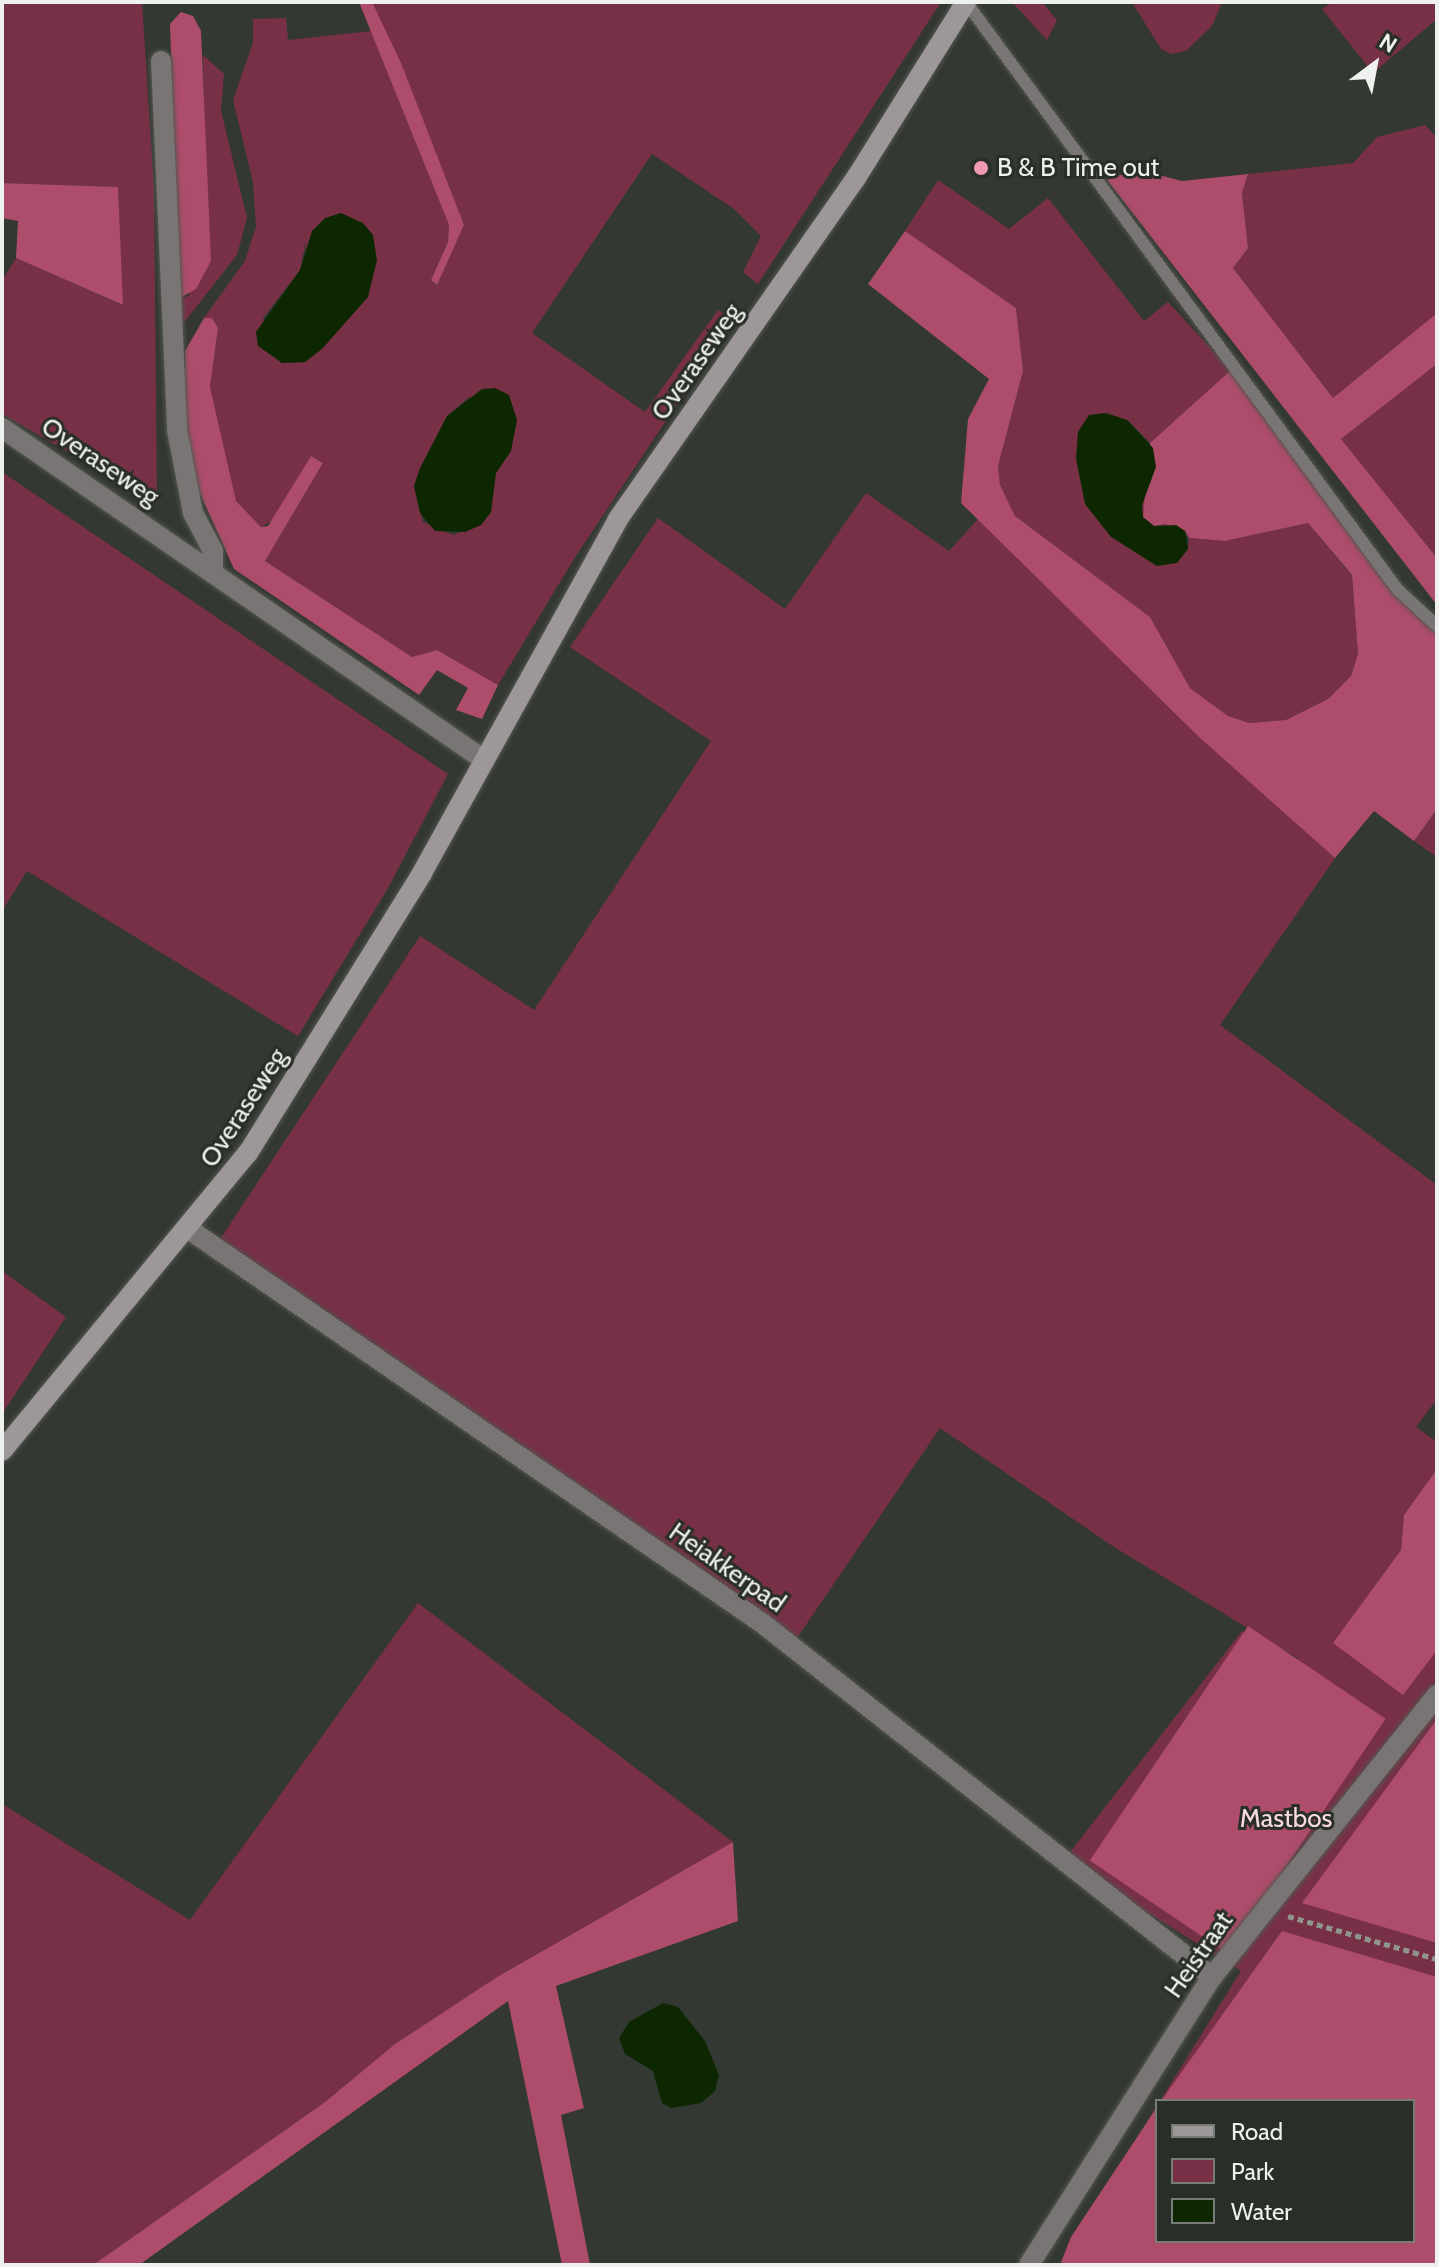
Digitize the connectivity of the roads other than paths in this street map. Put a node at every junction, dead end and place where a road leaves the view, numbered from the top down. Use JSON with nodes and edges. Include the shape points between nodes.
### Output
{"nodes":[{"id":1,"x":966,"y":2,"type":"edge"},
{"id":2,"x":161,"y":61,"type":"dead end"},
{"id":3,"x":2,"y":428,"type":"edge"},
{"id":4,"x":213,"y":570,"type":"junction"},
{"id":5,"x":1437,"y":626,"type":"edge"},
{"id":6,"x":484,"y":760,"type":"junction"},
{"id":7,"x":190,"y":1230,"type":"junction"},
{"id":8,"x":2,"y":1451,"type":"edge"},
{"id":9,"x":1437,"y":1695,"type":"edge"},
{"id":10,"x":1212,"y":1977,"type":"junction"},
{"id":11,"x":1029,"y":2265,"type":"edge"}],
"edges":[{"from":1,"to":5,"type":"lane","via":[[1398,590]]},
{"from":1,"to":6,"type":"street","name":"Overaseweg","via":[[856,178],[618,519]]},
{"from":2,"to":4,"type":"street","via":[[177,430],[193,513],[213,551]]},
{"from":3,"to":4,"type":"street","name":"Overaseweg"},
{"from":4,"to":6,"type":"street","name":"Overaseweg"},
{"from":6,"to":7,"type":"street","name":"Overaseweg","via":[[422,873],[257,1140]]},
{"from":7,"to":8,"type":"street","name":"Overaseweg","via":[[98,1328]]},
{"from":7,"to":10,"type":"street","name":"Heiakkerpad","via":[[762,1623]]},
{"from":9,"to":10,"type":"street","name":"Heistraat"},
{"from":10,"to":11,"type":"street","name":"Heistraat"}]}
